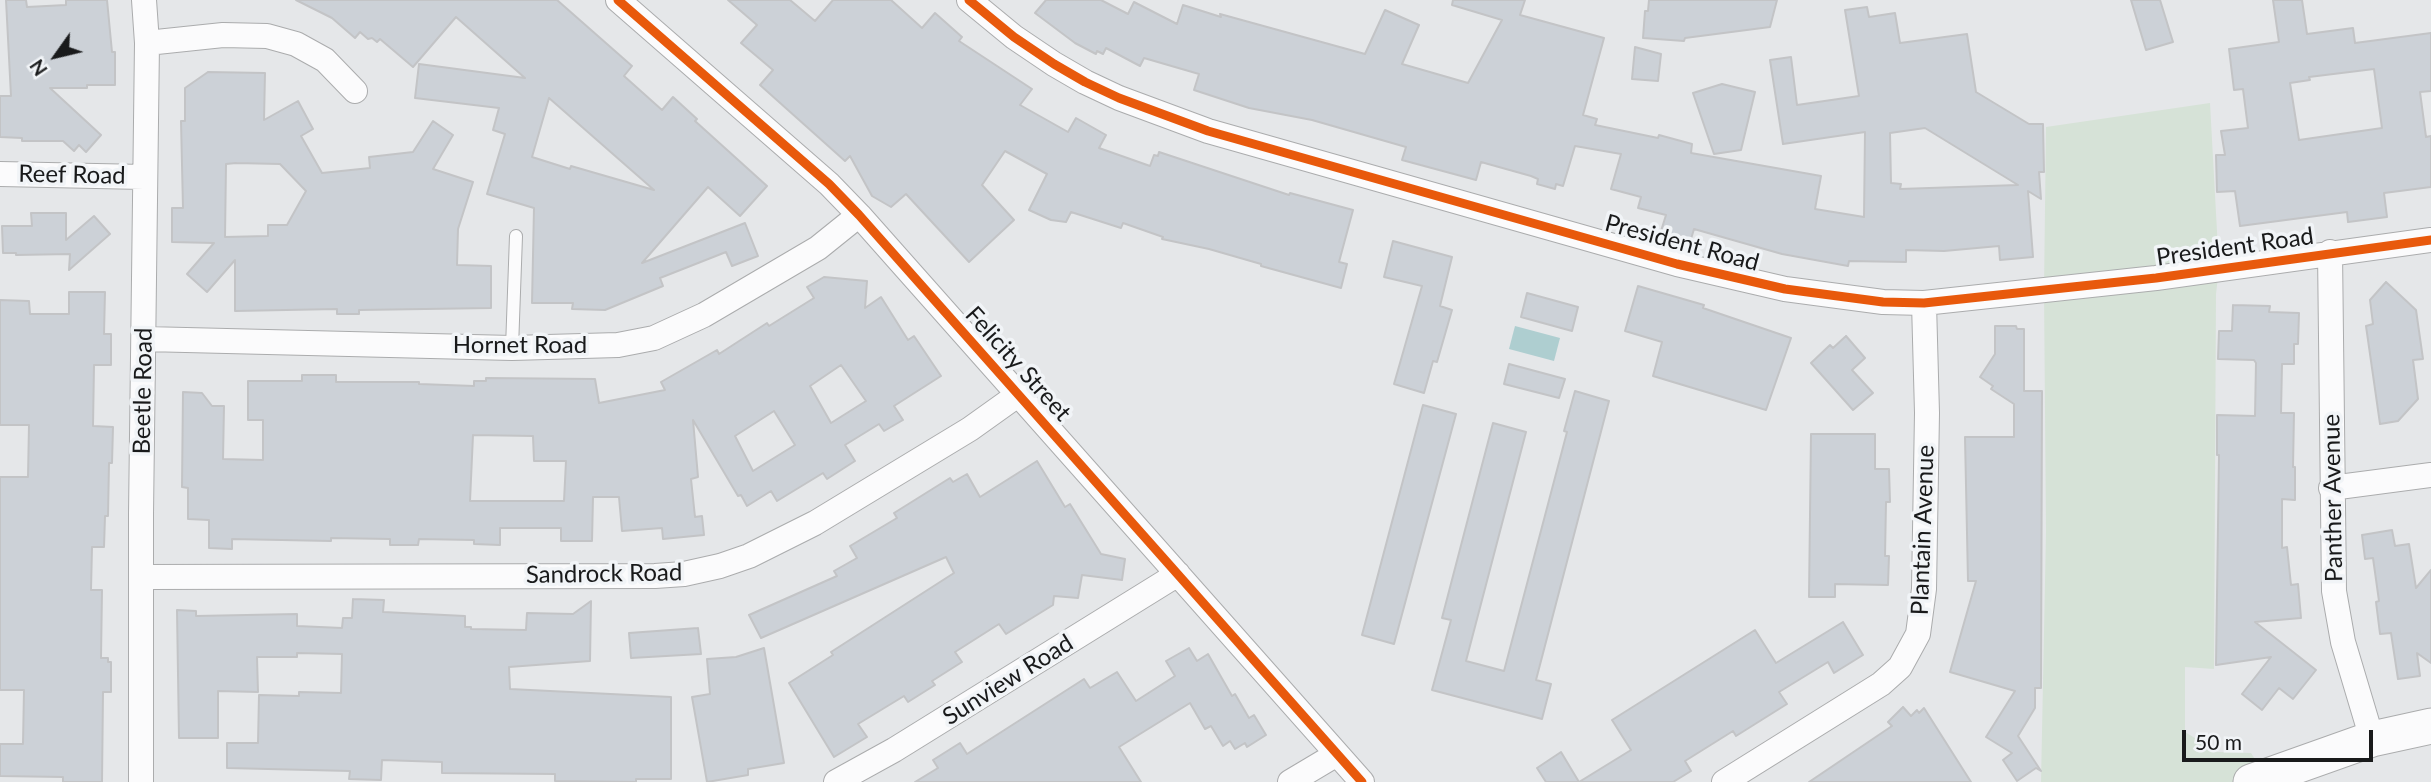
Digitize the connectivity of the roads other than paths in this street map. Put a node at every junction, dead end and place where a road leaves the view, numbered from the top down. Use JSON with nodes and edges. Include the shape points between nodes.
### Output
{"nodes":[{"id":1,"x":144,"y":0,"type":"edge"},
{"id":2,"x":969,"y":0,"type":"edge"},
{"id":3,"x":623,"y":1,"type":"edge"},
{"id":4,"x":147,"y":43,"type":"junction"},
{"id":5,"x":355,"y":91,"type":"dead end"},
{"id":6,"x":0,"y":174,"type":"edge"},
{"id":7,"x":144,"y":177,"type":"junction"},
{"id":8,"x":859,"y":215,"type":"junction"},
{"id":9,"x":516,"y":236,"type":"dead end"},
{"id":10,"x":2431,"y":240,"type":"edge"},
{"id":11,"x":2330,"y":252,"type":"junction"},
{"id":12,"x":1924,"y":303,"type":"junction"},
{"id":13,"x":145,"y":339,"type":"junction"},
{"id":14,"x":512,"y":348,"type":"junction"},
{"id":15,"x":1019,"y":394,"type":"junction"},
{"id":16,"x":2431,"y":475,"type":"edge"},
{"id":17,"x":2331,"y":488,"type":"junction"},
{"id":18,"x":1178,"y":574,"type":"junction"},
{"id":19,"x":142,"y":577,"type":"junction"},
{"id":20,"x":2431,"y":726,"type":"edge"},
{"id":21,"x":2372,"y":739,"type":"junction"},
{"id":22,"x":1337,"y":754,"type":"junction"},
{"id":23,"x":141,"y":782,"type":"edge"},
{"id":24,"x":836,"y":782,"type":"edge"},
{"id":25,"x":1290,"y":782,"type":"edge"},
{"id":26,"x":1362,"y":782,"type":"edge"},
{"id":27,"x":1724,"y":782,"type":"edge"},
{"id":28,"x":2252,"y":782,"type":"edge"}],
"edges":[{"from":1,"to":4,"type":"street","name":"Beetle Road"},
{"from":2,"to":12,"type":"street","name":"President Road","via":[[1064,70],[1119,98],[1208,131],[1677,264],[1785,289]]},
{"from":3,"to":8,"type":"street","name":"Felicity Street"},
{"from":4,"to":5,"type":"street","via":[[223,34],[267,36],[296,44],[325,60]]},
{"from":4,"to":7,"type":"street","name":"Beetle Road"},
{"from":6,"to":7,"type":"street","name":"Reef Road"},
{"from":7,"to":13,"type":"street","name":"Beetle Road"},
{"from":8,"to":14,"type":"street","name":"Hornet Road","via":[[818,248],[704,316],[654,338],[618,345]]},
{"from":8,"to":15,"type":"street","name":"Felicity Street"},
{"from":9,"to":14,"type":"lane"},
{"from":10,"to":11,"type":"street","name":"President Road"},
{"from":11,"to":12,"type":"street","name":"President Road","via":[[2156,278]]},
{"from":11,"to":17,"type":"street","name":"Panther Avenue"},
{"from":12,"to":27,"type":"street","name":"Plantain Avenue","via":[[1927,426],[1924,589],[1918,634],[1900,667],[1881,684]]},
{"from":13,"to":14,"type":"street","name":"Hornet Road"},
{"from":13,"to":19,"type":"street","name":"Beetle Road"},
{"from":15,"to":18,"type":"street","name":"Felicity Street"},
{"from":15,"to":19,"type":"street","name":"Sandrock Road","via":[[815,523],[749,556],[684,574]]},
{"from":16,"to":17,"type":"street"},
{"from":17,"to":21,"type":"street","name":"Panther Avenue","via":[[2337,612]]},
{"from":18,"to":22,"type":"street","name":"Felicity Street"},
{"from":18,"to":24,"type":"street","name":"Sunview Road"},
{"from":19,"to":23,"type":"street","name":"Beetle Road"},
{"from":20,"to":21,"type":"street"},
{"from":21,"to":28,"type":"street"},
{"from":22,"to":25,"type":"street"},
{"from":22,"to":26,"type":"street","name":"Felicity Street"}]}
